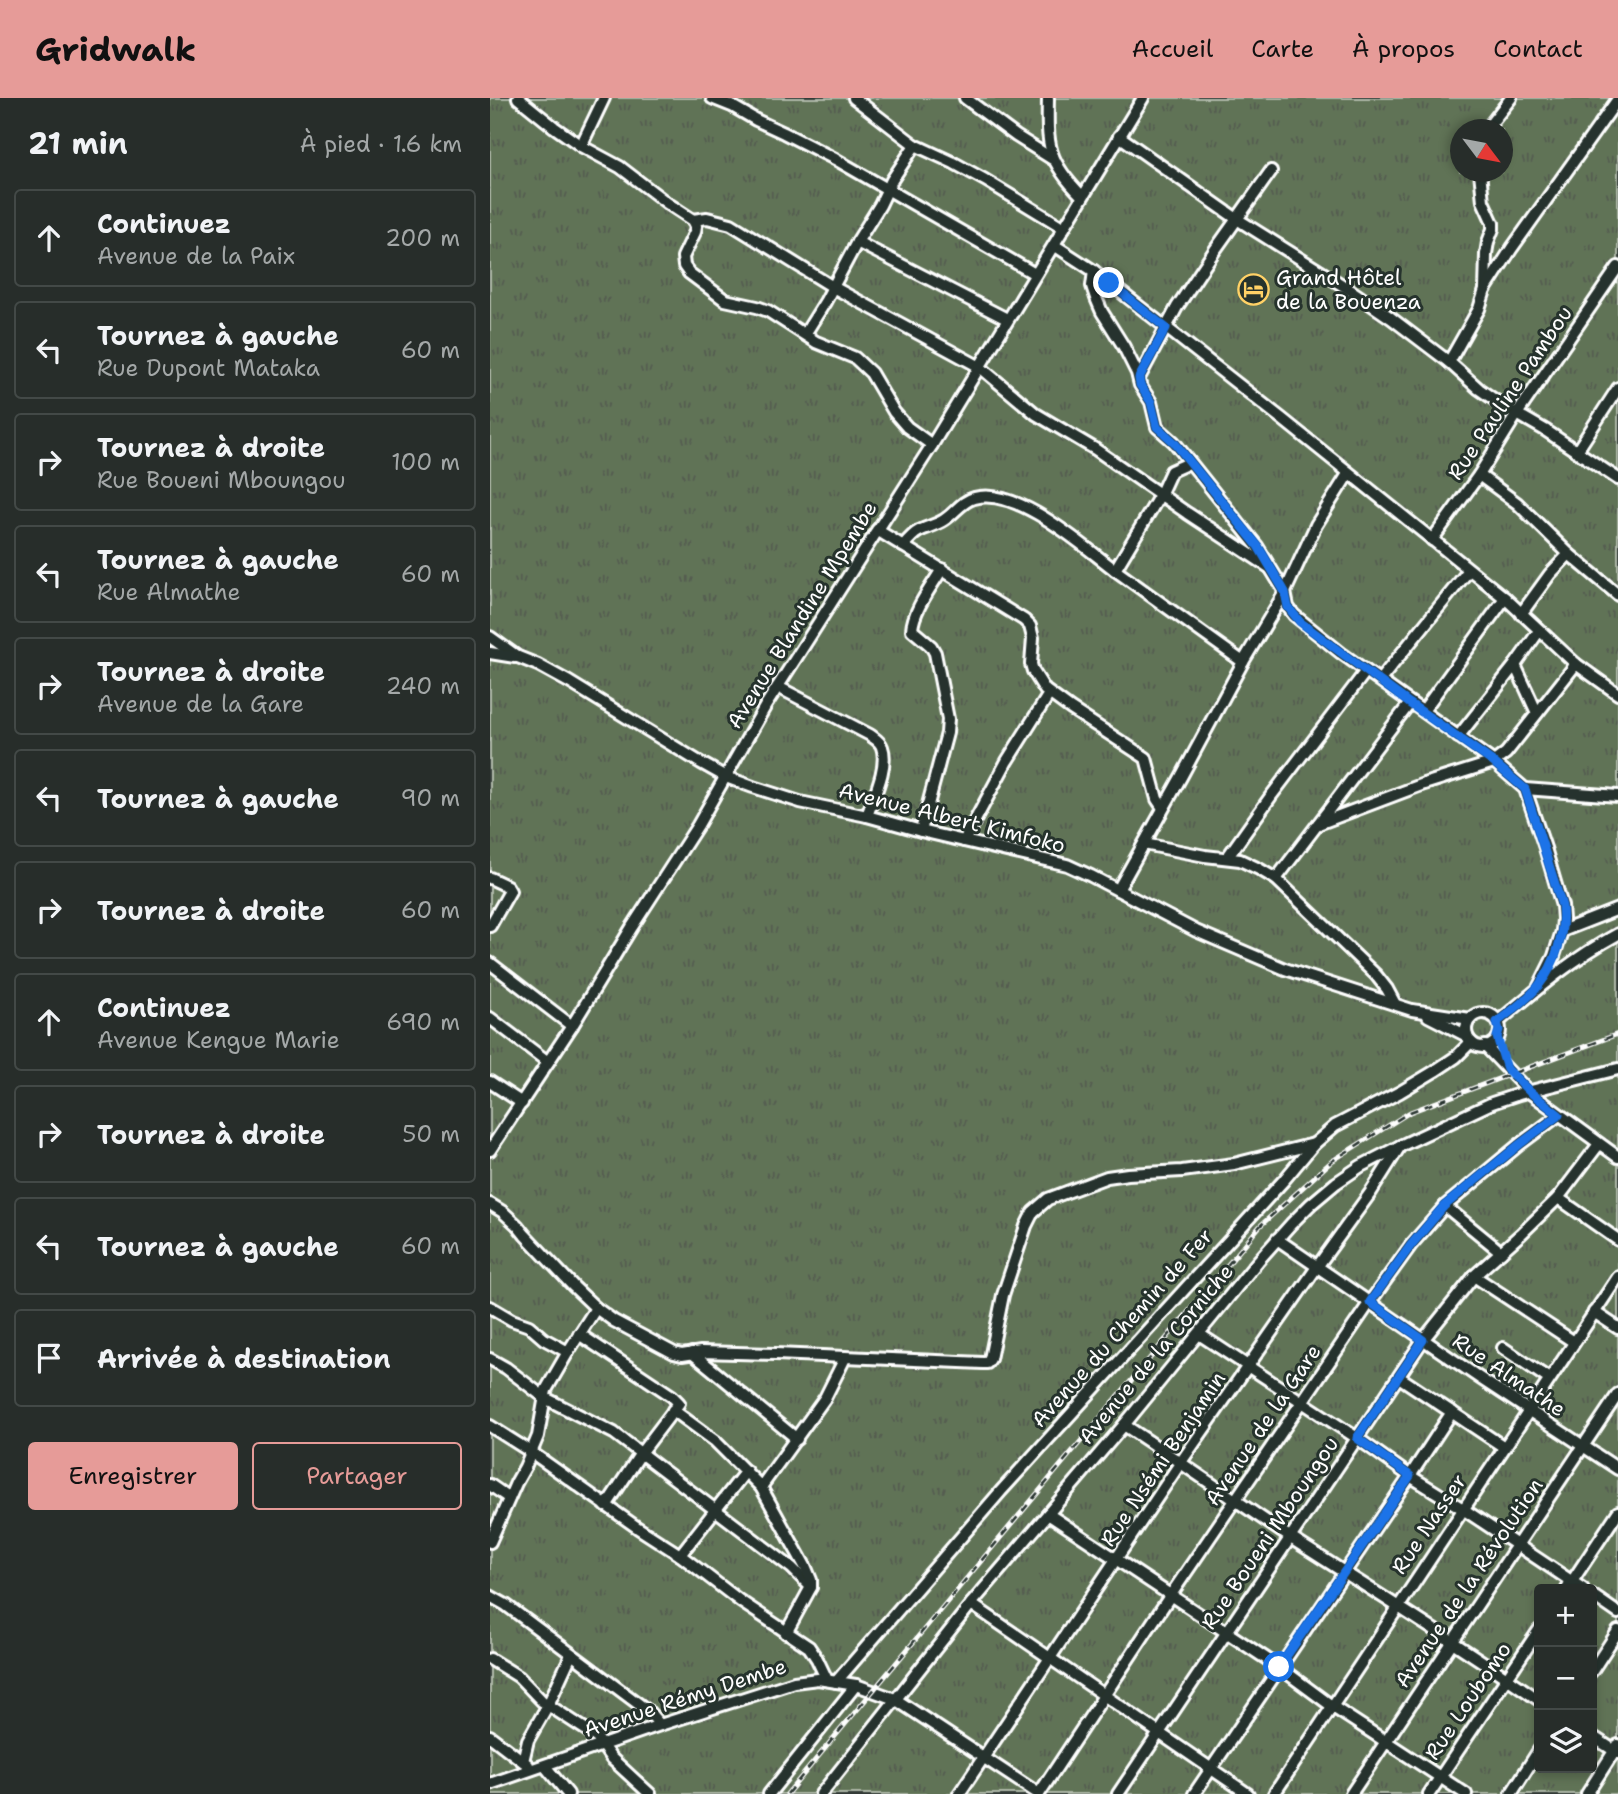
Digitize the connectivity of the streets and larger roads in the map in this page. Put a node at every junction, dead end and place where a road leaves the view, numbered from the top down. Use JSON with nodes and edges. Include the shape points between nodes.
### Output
{"nodes":[{"id":1,"x":518,"y":98,"type":"edge"},
{"id":2,"x":604,"y":98,"type":"edge"},
{"id":3,"x":712,"y":98,"type":"edge"},
{"id":4,"x":853,"y":98,"type":"edge"},
{"id":5,"x":965,"y":98,"type":"edge"},
{"id":6,"x":1048,"y":98,"type":"edge"},
{"id":7,"x":1143,"y":98,"type":"edge"},
{"id":8,"x":1511,"y":98,"type":"edge"},
{"id":9,"x":1616,"y":106,"type":"edge"},
{"id":10,"x":1495,"y":119,"type":"edge"},
{"id":11,"x":1119,"y":136,"type":"junction"},
{"id":12,"x":915,"y":145,"type":"junction"},
{"id":13,"x":581,"y":146,"type":"junction"},
{"id":14,"x":1054,"y":160,"type":"junction"},
{"id":15,"x":1271,"y":171,"type":"dead end"},
{"id":16,"x":1481,"y":182,"type":"edge"},
{"id":17,"x":888,"y":190,"type":"junction"},
{"id":18,"x":1083,"y":196,"type":"junction"},
{"id":19,"x":1237,"y":219,"type":"junction"},
{"id":20,"x":693,"y":220,"type":"junction"},
{"id":21,"x":1064,"y":228,"type":"junction"},
{"id":22,"x":857,"y":242,"type":"junction"},
{"id":23,"x":1054,"y":245,"type":"junction"},
{"id":24,"x":1618,"y":267,"type":"edge"},
{"id":25,"x":1094,"y":271,"type":"junction"},
{"id":26,"x":1035,"y":274,"type":"junction"},
{"id":27,"x":833,"y":288,"type":"junction"},
{"id":28,"x":1485,"y":290,"type":"junction"},
{"id":29,"x":1007,"y":319,"type":"junction"},
{"id":30,"x":1166,"y":328,"type":"junction"},
{"id":31,"x":805,"y":334,"type":"junction"},
{"id":32,"x":1449,"y":362,"type":"junction"},
{"id":33,"x":980,"y":366,"type":"junction"},
{"id":34,"x":1139,"y":378,"type":"junction"},
{"id":35,"x":1618,"y":388,"type":"edge"},
{"id":36,"x":1517,"y":414,"type":"junction"},
{"id":37,"x":932,"y":445,"type":"junction"},
{"id":38,"x":1577,"y":451,"type":"junction"},
{"id":39,"x":1189,"y":463,"type":"junction"},
{"id":40,"x":1349,"y":474,"type":"junction"},
{"id":41,"x":1479,"y":475,"type":"junction"},
{"id":42,"x":1618,"y":479,"type":"edge"},
{"id":43,"x":1160,"y":495,"type":"junction"},
{"id":44,"x":877,"y":530,"type":"junction"},
{"id":45,"x":1432,"y":540,"type":"junction"},
{"id":46,"x":903,"y":545,"type":"junction"},
{"id":47,"x":1569,"y":554,"type":"junction"},
{"id":48,"x":1271,"y":568,"type":"junction"},
{"id":49,"x":942,"y":569,"type":"junction"},
{"id":50,"x":1115,"y":570,"type":"junction"},
{"id":51,"x":1469,"y":570,"type":"junction"},
{"id":52,"x":1285,"y":592,"type":"junction"},
{"id":53,"x":1618,"y":595,"type":"edge"},
{"id":54,"x":1505,"y":598,"type":"junction"},
{"id":55,"x":1521,"y":614,"type":"junction"},
{"id":56,"x":1539,"y":631,"type":"junction"},
{"id":57,"x":490,"y":637,"type":"edge"},
{"id":58,"x":490,"y":653,"type":"edge"},
{"id":59,"x":518,"y":657,"type":"junction"},
{"id":60,"x":1243,"y":662,"type":"junction"},
{"id":61,"x":1576,"y":664,"type":"junction"},
{"id":62,"x":1515,"y":665,"type":"junction"},
{"id":63,"x":1366,"y":671,"type":"junction"},
{"id":64,"x":1380,"y":680,"type":"junction"},
{"id":65,"x":778,"y":687,"type":"junction"},
{"id":66,"x":1049,"y":694,"type":"junction"},
{"id":67,"x":1618,"y":694,"type":"edge"},
{"id":68,"x":1409,"y":703,"type":"junction"},
{"id":69,"x":1423,"y":711,"type":"junction"},
{"id":70,"x":1537,"y":713,"type":"junction"},
{"id":71,"x":1458,"y":737,"type":"junction"},
{"id":72,"x":1493,"y":762,"type":"junction"},
{"id":73,"x":726,"y":776,"type":"junction"},
{"id":74,"x":1525,"y":789,"type":"junction"},
{"id":75,"x":1618,"y":796,"type":"edge"},
{"id":76,"x":1163,"y":808,"type":"junction"},
{"id":77,"x":867,"y":816,"type":"junction"},
{"id":78,"x":1318,"y":824,"type":"junction"},
{"id":79,"x":921,"y":831,"type":"junction"},
{"id":80,"x":964,"y":841,"type":"junction"},
{"id":81,"x":1144,"y":845,"type":"junction"},
{"id":82,"x":1227,"y":858,"type":"junction"},
{"id":83,"x":490,"y":878,"type":"edge"},
{"id":84,"x":1276,"y":879,"type":"junction"},
{"id":85,"x":1118,"y":890,"type":"junction"},
{"id":86,"x":1618,"y":909,"type":"edge"},
{"id":87,"x":490,"y":926,"type":"edge"},
{"id":88,"x":1562,"y":930,"type":"junction"},
{"id":89,"x":1618,"y":934,"type":"edge"},
{"id":90,"x":490,"y":963,"type":"edge"},
{"id":91,"x":1539,"y":986,"type":"junction"},
{"id":92,"x":1395,"y":1004,"type":"junction"},
{"id":93,"x":1419,"y":1012,"type":"junction"},
{"id":94,"x":490,"y":1017,"type":"edge"},
{"id":95,"x":1470,"y":1019,"type":"junction"},
{"id":96,"x":1497,"y":1022,"type":"junction"},
{"id":97,"x":572,"y":1026,"type":"junction"},
{"id":98,"x":1497,"y":1037,"type":"junction"},
{"id":99,"x":1469,"y":1039,"type":"junction"},
{"id":100,"x":1485,"y":1046,"type":"junction"},
{"id":101,"x":548,"y":1062,"type":"junction"},
{"id":102,"x":1507,"y":1069,"type":"junction"},
{"id":103,"x":1618,"y":1069,"type":"edge"},
{"id":104,"x":490,"y":1082,"type":"edge"},
{"id":105,"x":1530,"y":1092,"type":"junction"},
{"id":106,"x":522,"y":1103,"type":"junction"},
{"id":107,"x":1559,"y":1115,"type":"junction"},
{"id":108,"x":1314,"y":1144,"type":"junction"},
{"id":109,"x":1600,"y":1144,"type":"junction"},
{"id":110,"x":1400,"y":1146,"type":"junction"},
{"id":111,"x":490,"y":1150,"type":"edge"},
{"id":112,"x":1618,"y":1157,"type":"edge"},
{"id":113,"x":1558,"y":1198,"type":"junction"},
{"id":114,"x":490,"y":1204,"type":"edge"},
{"id":115,"x":1444,"y":1206,"type":"junction"},
{"id":116,"x":1277,"y":1239,"type":"junction"},
{"id":117,"x":1618,"y":1240,"type":"edge"},
{"id":118,"x":1501,"y":1252,"type":"junction"},
{"id":119,"x":1317,"y":1266,"type":"junction"},
{"id":120,"x":1474,"y":1276,"type":"junction"},
{"id":121,"x":1618,"y":1277,"type":"edge"},
{"id":122,"x":1370,"y":1302,"type":"junction"},
{"id":123,"x":490,"y":1307,"type":"edge"},
{"id":124,"x":596,"y":1308,"type":"junction"},
{"id":125,"x":1594,"y":1312,"type":"junction"},
{"id":126,"x":1618,"y":1328,"type":"edge"},
{"id":127,"x":579,"y":1334,"type":"junction"},
{"id":128,"x":1199,"y":1334,"type":"junction"},
{"id":129,"x":1423,"y":1340,"type":"junction"},
{"id":130,"x":1574,"y":1342,"type":"junction"},
{"id":131,"x":1503,"y":1348,"type":"dead end"},
{"id":132,"x":568,"y":1352,"type":"junction"},
{"id":133,"x":691,"y":1353,"type":"junction"},
{"id":134,"x":845,"y":1358,"type":"junction"},
{"id":135,"x":490,"y":1359,"type":"edge"},
{"id":136,"x":1249,"y":1366,"type":"junction"},
{"id":137,"x":1399,"y":1377,"type":"junction"},
{"id":138,"x":1549,"y":1380,"type":"junction"},
{"id":139,"x":1618,"y":1394,"type":"edge"},
{"id":140,"x":545,"y":1398,"type":"junction"},
{"id":141,"x":1302,"y":1403,"type":"junction"},
{"id":142,"x":673,"y":1410,"type":"junction"},
{"id":143,"x":1528,"y":1411,"type":"junction"},
{"id":144,"x":1452,"y":1412,"type":"junction"},
{"id":145,"x":1124,"y":1425,"type":"junction"},
{"id":146,"x":490,"y":1426,"type":"edge"},
{"id":147,"x":1357,"y":1438,"type":"junction"},
{"id":148,"x":797,"y":1439,"type":"junction"},
{"id":149,"x":1504,"y":1447,"type":"junction"},
{"id":150,"x":1583,"y":1447,"type":"junction"},
{"id":151,"x":531,"y":1452,"type":"junction"},
{"id":152,"x":641,"y":1452,"type":"junction"},
{"id":153,"x":1181,"y":1462,"type":"junction"},
{"id":154,"x":1618,"y":1469,"type":"edge"},
{"id":155,"x":746,"y":1471,"type":"junction"},
{"id":156,"x":1410,"y":1476,"type":"junction"},
{"id":157,"x":490,"y":1485,"type":"edge"},
{"id":158,"x":761,"y":1487,"type":"junction"},
{"id":159,"x":509,"y":1498,"type":"junction"},
{"id":160,"x":1236,"y":1499,"type":"junction"},
{"id":161,"x":606,"y":1506,"type":"junction"},
{"id":162,"x":716,"y":1509,"type":"junction"},
{"id":163,"x":1463,"y":1509,"type":"junction"},
{"id":164,"x":1618,"y":1512,"type":"edge"},
{"id":165,"x":1048,"y":1514,"type":"junction"},
{"id":166,"x":1290,"y":1536,"type":"junction"},
{"id":167,"x":490,"y":1542,"type":"edge"},
{"id":168,"x":1517,"y":1545,"type":"junction"},
{"id":169,"x":680,"y":1555,"type":"junction"},
{"id":170,"x":1117,"y":1561,"type":"junction"},
{"id":171,"x":1343,"y":1572,"type":"junction"},
{"id":172,"x":1568,"y":1584,"type":"edge"},
{"id":173,"x":1570,"y":1584,"type":"edge"},
{"id":174,"x":811,"y":1587,"type":"junction"},
{"id":175,"x":490,"y":1596,"type":"edge"},
{"id":176,"x":1170,"y":1596,"type":"junction"},
{"id":177,"x":1597,"y":1598,"type":"edge"},
{"id":178,"x":971,"y":1604,"type":"junction"},
{"id":179,"x":506,"y":1605,"type":"junction"},
{"id":180,"x":490,"y":1606,"type":"edge"},
{"id":181,"x":1398,"y":1607,"type":"junction"},
{"id":182,"x":1618,"y":1613,"type":"edge"},
{"id":183,"x":1618,"y":1631,"type":"edge"},
{"id":184,"x":786,"y":1633,"type":"junction"},
{"id":185,"x":1226,"y":1633,"type":"junction"},
{"id":186,"x":1534,"y":1638,"type":"edge"},
{"id":187,"x":1453,"y":1642,"type":"junction"},
{"id":188,"x":571,"y":1655,"type":"junction"},
{"id":189,"x":1051,"y":1658,"type":"junction"},
{"id":190,"x":490,"y":1659,"type":"edge"},
{"id":191,"x":1597,"y":1663,"type":"edge"},
{"id":192,"x":1279,"y":1667,"type":"junction"},
{"id":193,"x":1507,"y":1678,"type":"junction"},
{"id":194,"x":832,"y":1681,"type":"junction"},
{"id":195,"x":856,"y":1685,"type":"junction"},
{"id":196,"x":1104,"y":1695,"type":"junction"},
{"id":197,"x":1534,"y":1697,"type":"edge"},
{"id":198,"x":895,"y":1699,"type":"junction"},
{"id":199,"x":548,"y":1704,"type":"junction"},
{"id":200,"x":1333,"y":1707,"type":"junction"},
{"id":201,"x":660,"y":1725,"type":"junction"},
{"id":202,"x":1160,"y":1733,"type":"junction"},
{"id":203,"x":490,"y":1737,"type":"edge"},
{"id":204,"x":1597,"y":1739,"type":"edge"},
{"id":205,"x":1386,"y":1741,"type":"junction"},
{"id":206,"x":603,"y":1745,"type":"junction"},
{"id":207,"x":1617,"y":1749,"type":"edge"},
{"id":208,"x":984,"y":1758,"type":"junction"},
{"id":209,"x":1534,"y":1758,"type":"edge"},
{"id":210,"x":523,"y":1761,"type":"junction"},
{"id":211,"x":545,"y":1766,"type":"junction"},
{"id":212,"x":1210,"y":1769,"type":"junction"},
{"id":213,"x":532,"y":1770,"type":"junction"},
{"id":214,"x":1440,"y":1777,"type":"junction"},
{"id":215,"x":494,"y":1787,"type":"edge"},
{"id":216,"x":568,"y":1794,"type":"edge"},
{"id":217,"x":650,"y":1794,"type":"edge"},
{"id":218,"x":769,"y":1794,"type":"edge"},
{"id":219,"x":821,"y":1794,"type":"edge"},
{"id":220,"x":959,"y":1794,"type":"edge"},
{"id":221,"x":1039,"y":1794,"type":"edge"},
{"id":222,"x":1118,"y":1794,"type":"edge"},
{"id":223,"x":1194,"y":1794,"type":"edge"},
{"id":224,"x":1248,"y":1794,"type":"edge"},
{"id":225,"x":1274,"y":1794,"type":"edge"},
{"id":226,"x":1351,"y":1794,"type":"edge"},
{"id":227,"x":1429,"y":1794,"type":"edge"},
{"id":228,"x":1466,"y":1794,"type":"edge"},
{"id":229,"x":1511,"y":1794,"type":"edge"},
{"id":230,"x":1587,"y":1794,"type":"edge"}],
"edges":[{"from":1,"to":13,"type":"street"},
{"from":2,"to":13,"type":"street"},
{"from":3,"to":17,"type":"street"},
{"from":4,"to":12,"type":"street"},
{"from":5,"to":14,"type":"street"},
{"from":6,"to":14,"type":"street","via":[[1048,136]]},
{"from":7,"to":11,"type":"street","name":"Avenue Blandine Mpembe"},
{"from":8,"to":10,"type":"street"},
{"from":9,"to":28,"type":"street"},
{"from":11,"to":18,"type":"street","name":"Avenue Blandine Mpembe"},
{"from":11,"to":19,"type":"street"},
{"from":12,"to":17,"type":"street"},
{"from":12,"to":21,"type":"street"},
{"from":13,"to":20,"type":"street","via":[[620,167]]},
{"from":14,"to":18,"type":"street"},
{"from":15,"to":19,"type":"street"},
{"from":16,"to":28,"type":"street","via":[[1493,223]]},
{"from":17,"to":22,"type":"street"},
{"from":17,"to":26,"type":"street"},
{"from":18,"to":21,"type":"street","name":"Avenue Blandine Mpembe"},
{"from":19,"to":30,"type":"street"},
{"from":19,"to":32,"type":"street","via":[[1350,290]]},
{"from":20,"to":27,"type":"street","via":[[731,224]]},
{"from":20,"to":31,"type":"street","via":[[695,232],[683,257],[689,273],[725,300],[768,311]]},
{"from":21,"to":23,"type":"street","name":"Avenue Blandine Mpembe"},
{"from":22,"to":27,"type":"street"},
{"from":22,"to":29,"type":"street"},
{"from":23,"to":25,"type":"street"},
{"from":23,"to":26,"type":"street","name":"Avenue Blandine Mpembe"},
{"from":24,"to":36,"type":"street","name":"Rue Pauline Pambou"},
{"from":25,"to":30,"type":"street"},
{"from":25,"to":34,"type":"street","via":[[1091,286],[1096,298]]},
{"from":26,"to":29,"type":"street","name":"Avenue Blandine Mpembe"},
{"from":27,"to":31,"type":"street"},
{"from":27,"to":33,"type":"street"},
{"from":28,"to":32,"type":"street"},
{"from":29,"to":33,"type":"street","name":"Avenue Blandine Mpembe"},
{"from":30,"to":34,"type":"street"},
{"from":30,"to":40,"type":"street"},
{"from":31,"to":37,"type":"street","via":[[855,358],[871,373],[907,427]]},
{"from":32,"to":36,"type":"street"},
{"from":33,"to":37,"type":"street","name":"Avenue Blandine Mpembe"},
{"from":33,"to":43,"type":"street","via":[[1036,414]]},
{"from":34,"to":39,"type":"street","via":[[1157,427]]},
{"from":35,"to":38,"type":"street"},
{"from":36,"to":38,"type":"street"},
{"from":36,"to":41,"type":"street","name":"Rue Pauline Pambou"},
{"from":37,"to":44,"type":"street","name":"Avenue Blandine Mpembe"},
{"from":38,"to":42,"type":"street"},
{"from":39,"to":43,"type":"street","via":[[1171,471]]},
{"from":39,"to":48,"type":"street","via":[[1224,502]]},
{"from":40,"to":45,"type":"street"},
{"from":40,"to":52,"type":"street","via":[[1316,525]]},
{"from":41,"to":45,"type":"street","name":"Rue Pauline Pambou"},
{"from":41,"to":47,"type":"street","via":[[1517,503]]},
{"from":43,"to":48,"type":"street"},
{"from":43,"to":50,"type":"street"},
{"from":44,"to":46,"type":"street"},
{"from":44,"to":65,"type":"street","name":"Avenue Blandine Mpembe"},
{"from":45,"to":51,"type":"street"},
{"from":46,"to":49,"type":"street"},
{"from":46,"to":50,"type":"street","via":[[974,498],[993,497],[1034,511]]},
{"from":47,"to":53,"type":"street"},
{"from":47,"to":55,"type":"street"},
{"from":48,"to":52,"type":"street"},
{"from":49,"to":66,"type":"street","via":[[1030,625],[1031,664]]},
{"from":49,"to":79,"type":"street","via":[[912,624],[912,630],[935,653],[948,719]]},
{"from":50,"to":60,"type":"street"},
{"from":51,"to":54,"type":"street"},
{"from":51,"to":64,"type":"street"},
{"from":52,"to":60,"type":"street"},
{"from":52,"to":63,"type":"street","via":[[1288,607],[1300,622]]},
{"from":54,"to":55,"type":"street"},
{"from":54,"to":69,"type":"street"},
{"from":55,"to":56,"type":"street"},
{"from":56,"to":61,"type":"street"},
{"from":56,"to":62,"type":"street"},
{"from":57,"to":59,"type":"street","name":"Avenue Albert Kimfoko"},
{"from":58,"to":59,"type":"street"},
{"from":59,"to":73,"type":"street","name":"Avenue Albert Kimfoko","via":[[569,682]]},
{"from":60,"to":76,"type":"street"},
{"from":61,"to":67,"type":"street"},
{"from":61,"to":70,"type":"street"},
{"from":62,"to":70,"type":"street"},
{"from":62,"to":71,"type":"street"},
{"from":63,"to":64,"type":"street"},
{"from":63,"to":82,"type":"street"},
{"from":64,"to":68,"type":"street"},
{"from":65,"to":73,"type":"street","name":"Avenue Blandine Mpembe"},
{"from":65,"to":77,"type":"street","via":[[880,743],[881,777]]},
{"from":66,"to":76,"type":"street","via":[[1146,758]]},
{"from":66,"to":80,"type":"street"},
{"from":68,"to":69,"type":"street"},
{"from":68,"to":78,"type":"street"},
{"from":69,"to":71,"type":"street"},
{"from":70,"to":72,"type":"street","via":[[1506,753]]},
{"from":71,"to":72,"type":"street"},
{"from":72,"to":74,"type":"street"},
{"from":72,"to":78,"type":"street"},
{"from":73,"to":77,"type":"street","name":"Avenue Albert Kimfoko","via":[[800,802]]},
{"from":73,"to":97,"type":"street","name":"Avenue Blandine Mpembe"},
{"from":74,"to":75,"type":"street"},
{"from":74,"to":88,"type":"street","via":[[1562,906]]},
{"from":76,"to":81,"type":"street"},
{"from":77,"to":79,"type":"street","name":"Avenue Albert Kimfoko"},
{"from":78,"to":84,"type":"street"},
{"from":79,"to":80,"type":"street","name":"Avenue Albert Kimfoko"},
{"from":80,"to":85,"type":"street","name":"Avenue Albert Kimfoko","via":[[1067,865]]},
{"from":81,"to":82,"type":"street"},
{"from":81,"to":85,"type":"street"},
{"from":82,"to":84,"type":"street","via":[[1250,864]]},
{"from":83,"to":87,"type":"street","via":[[510,891]]},
{"from":84,"to":92,"type":"street","via":[[1376,975]]},
{"from":85,"to":92,"type":"street","name":"Avenue Albert Kimfoko","via":[[1196,931],[1285,969]]},
{"from":86,"to":88,"type":"street"},
{"from":88,"to":91,"type":"street"},
{"from":89,"to":91,"type":"street"},
{"from":90,"to":97,"type":"street"},
{"from":91,"to":96,"type":"street"},
{"from":92,"to":93,"type":"street","name":"Avenue Albert Kimfoko"},
{"from":93,"to":95,"type":"street","name":"Avenue Albert Kimfoko"},
{"from":93,"to":99,"type":"street","name":"Avenue Albert Kimfoko"},
{"from":94,"to":101,"type":"street"},
{"from":95,"to":96,"type":"street","via":[[1487,1014]]},
{"from":95,"to":99,"type":"street","via":[[1466,1027]]},
{"from":96,"to":98,"type":"street"},
{"from":97,"to":101,"type":"street","name":"Avenue Blandine Mpembe"},
{"from":98,"to":100,"type":"street"},
{"from":98,"to":102,"type":"street"},
{"from":99,"to":100,"type":"street"},
{"from":99,"to":108,"type":"street","name":"Avenue du Chemin de Fer","via":[[1448,1063],[1335,1126]]},
{"from":100,"to":102,"type":"street"},
{"from":101,"to":106,"type":"street","name":"Avenue Blandine Mpembe"},
{"from":102,"to":105,"type":"street"},
{"from":103,"to":105,"type":"street","name":"Avenue de la Corniche"},
{"from":104,"to":106,"type":"street"},
{"from":105,"to":107,"type":"street"},
{"from":105,"to":110,"type":"street","name":"Avenue de la Corniche","via":[[1492,1103]]},
{"from":106,"to":111,"type":"street","name":"Avenue Blandine Mpembe"},
{"from":107,"to":109,"type":"street"},
{"from":107,"to":115,"type":"street","name":"Avenue de la Gare"},
{"from":108,"to":134,"type":"street","via":[[1234,1164],[1107,1177],[1048,1199],[1026,1226],[987,1363]]},
{"from":108,"to":194,"type":"street","name":"Avenue du Chemin de Fer"},
{"from":109,"to":112,"type":"street"},
{"from":109,"to":113,"type":"street","name":"Rue Boueni Mboungou"},
{"from":110,"to":116,"type":"street","name":"Avenue de la Corniche","via":[[1336,1184]]},
{"from":110,"to":119,"type":"street","name":"Rue Nsémi Benjamin"},
{"from":113,"to":117,"type":"street"},
{"from":113,"to":118,"type":"street","name":"Rue Boueni Mboungou"},
{"from":114,"to":124,"type":"street","via":[[517,1225]]},
{"from":115,"to":118,"type":"street"},
{"from":115,"to":122,"type":"street","name":"Avenue de la Gare"},
{"from":116,"to":119,"type":"street","name":"Rue Almathe"},
{"from":116,"to":128,"type":"street","name":"Avenue de la Corniche"},
{"from":118,"to":120,"type":"street","name":"Rue Boueni Mboungou"},
{"from":119,"to":122,"type":"street","name":"Rue Almathe"},
{"from":119,"to":136,"type":"street","name":"Rue Nsémi Benjamin"},
{"from":120,"to":129,"type":"street","name":"Rue Boueni Mboungou"},
{"from":120,"to":130,"type":"street"},
{"from":121,"to":125,"type":"street","name":"Rue Nasser"},
{"from":122,"to":129,"type":"street","name":"Rue Almathe"},
{"from":122,"to":141,"type":"street","name":"Avenue de la Gare"},
{"from":123,"to":132,"type":"street"},
{"from":124,"to":127,"type":"street"},
{"from":124,"to":133,"type":"street","via":[[667,1351]]},
{"from":125,"to":126,"type":"street"},
{"from":125,"to":130,"type":"street","name":"Rue Nasser"},
{"from":127,"to":132,"type":"street"},
{"from":127,"to":142,"type":"street","via":[[672,1396],[679,1403]]},
{"from":128,"to":136,"type":"street"},
{"from":128,"to":145,"type":"street","name":"Avenue de la Corniche"},
{"from":129,"to":137,"type":"street","name":"Rue Boueni Mboungou"},
{"from":129,"to":143,"type":"street","name":"Rue Almathe"},
{"from":130,"to":138,"type":"street","name":"Rue Nasser"},
{"from":131,"to":138,"type":"street"},
{"from":132,"to":140,"type":"street"},
{"from":133,"to":134,"type":"street"},
{"from":133,"to":148,"type":"street"},
{"from":134,"to":148,"type":"street"},
{"from":135,"to":140,"type":"street"},
{"from":136,"to":141,"type":"street"},
{"from":136,"to":153,"type":"street","name":"Rue Nsémi Benjamin"},
{"from":137,"to":144,"type":"street"},
{"from":137,"to":147,"type":"street","name":"Rue Boueni Mboungou"},
{"from":138,"to":143,"type":"street","name":"Rue Nasser"},
{"from":139,"to":150,"type":"street","name":"Avenue de la Révolution"},
{"from":140,"to":151,"type":"street"},
{"from":140,"to":152,"type":"street"},
{"from":141,"to":147,"type":"street"},
{"from":141,"to":160,"type":"street","name":"Avenue de la Gare"},
{"from":142,"to":152,"type":"street"},
{"from":142,"to":155,"type":"street"},
{"from":143,"to":149,"type":"street","name":"Rue Nasser"},
{"from":143,"to":150,"type":"street","name":"Rue Almathe"},
{"from":144,"to":149,"type":"street"},
{"from":144,"to":156,"type":"street"},
{"from":145,"to":153,"type":"street"},
{"from":145,"to":165,"type":"street","name":"Avenue de la Corniche"},
{"from":146,"to":151,"type":"street"},
{"from":147,"to":156,"type":"street"},
{"from":147,"to":166,"type":"street","name":"Rue Boueni Mboungou"},
{"from":148,"to":158,"type":"street"},
{"from":149,"to":163,"type":"street","name":"Rue Nasser"},
{"from":150,"to":154,"type":"street","name":"Rue Almathe"},
{"from":150,"to":168,"type":"street","name":"Avenue de la Révolution"},
{"from":151,"to":159,"type":"street"},
{"from":151,"to":161,"type":"street"},
{"from":152,"to":161,"type":"street"},
{"from":152,"to":162,"type":"street"},
{"from":153,"to":160,"type":"street"},
{"from":153,"to":170,"type":"street","name":"Rue Nsémi Benjamin"},
{"from":155,"to":158,"type":"street"},
{"from":155,"to":162,"type":"street"},
{"from":156,"to":163,"type":"street"},
{"from":156,"to":171,"type":"street"},
{"from":157,"to":159,"type":"street"},
{"from":158,"to":174,"type":"street","via":[[806,1568]]},
{"from":159,"to":167,"type":"street"},
{"from":160,"to":166,"type":"street"},
{"from":160,"to":176,"type":"street","name":"Avenue de la Gare"},
{"from":161,"to":169,"type":"street"},
{"from":162,"to":169,"type":"street"},
{"from":162,"to":174,"type":"street"},
{"from":163,"to":168,"type":"street"},
{"from":163,"to":181,"type":"street","name":"Rue Nasser"},
{"from":164,"to":173,"type":"street"},
{"from":165,"to":170,"type":"street"},
{"from":165,"to":178,"type":"street","name":"Avenue de la Corniche"},
{"from":166,"to":171,"type":"street"},
{"from":166,"to":185,"type":"street","name":"Rue Boueni Mboungou"},
{"from":168,"to":172,"type":"street"},
{"from":168,"to":187,"type":"street","name":"Avenue de la Révolution"},
{"from":169,"to":184,"type":"street"},
{"from":170,"to":176,"type":"street"},
{"from":170,"to":189,"type":"street","name":"Rue Nsémi Benjamin"},
{"from":171,"to":181,"type":"street"},
{"from":171,"to":192,"type":"street"},
{"from":174,"to":184,"type":"street"},
{"from":175,"to":179,"type":"street"},
{"from":176,"to":185,"type":"street"},
{"from":176,"to":196,"type":"street","name":"Avenue de la Gare"},
{"from":177,"to":182,"type":"street"},
{"from":178,"to":189,"type":"street"},
{"from":178,"to":198,"type":"street","name":"Avenue de la Corniche"},
{"from":179,"to":180,"type":"street"},
{"from":179,"to":188,"type":"street"},
{"from":181,"to":187,"type":"street"},
{"from":181,"to":200,"type":"street","name":"Rue Nasser"},
{"from":183,"to":191,"type":"street"},
{"from":184,"to":194,"type":"street","via":[[809,1647]]},
{"from":185,"to":192,"type":"street"},
{"from":185,"to":202,"type":"street","name":"Rue Boueni Mboungou"},
{"from":186,"to":193,"type":"street","name":"Rue Loubomo"},
{"from":187,"to":193,"type":"street"},
{"from":187,"to":205,"type":"street","name":"Avenue de la Révolution"},
{"from":188,"to":199,"type":"street"},
{"from":188,"to":201,"type":"street","via":[[648,1711]]},
{"from":189,"to":196,"type":"street"},
{"from":189,"to":208,"type":"street","name":"Rue Nsémi Benjamin"},
{"from":190,"to":199,"type":"street","via":[[519,1677]]},
{"from":192,"to":200,"type":"street"},
{"from":192,"to":212,"type":"street"},
{"from":193,"to":197,"type":"street"},
{"from":193,"to":214,"type":"street","name":"Rue Loubomo"},
{"from":194,"to":195,"type":"street","name":"Avenue Rémy Dembe"},
{"from":194,"to":201,"type":"street","name":"Avenue Rémy Dembe","via":[[798,1680]]},
{"from":195,"to":198,"type":"street","name":"Avenue Rémy Dembe"},
{"from":195,"to":218,"type":"street"},
{"from":196,"to":202,"type":"street"},
{"from":196,"to":221,"type":"street","name":"Avenue de la Gare"},
{"from":198,"to":208,"type":"street","name":"Avenue Rémy Dembe"},
{"from":198,"to":219,"type":"street","name":"Avenue de la Corniche"},
{"from":199,"to":206,"type":"street"},
{"from":199,"to":210,"type":"street"},
{"from":200,"to":205,"type":"street"},
{"from":200,"to":225,"type":"street","name":"Rue Nasser"},
{"from":201,"to":206,"type":"street","name":"Avenue Rémy Dembe"},
{"from":202,"to":212,"type":"street"},
{"from":202,"to":222,"type":"street","name":"Rue Boueni Mboungou"},
{"from":203,"to":210,"type":"street"},
{"from":204,"to":207,"type":"street"},
{"from":205,"to":214,"type":"street"},
{"from":205,"to":226,"type":"street","name":"Avenue de la Révolution"},
{"from":206,"to":211,"type":"street","name":"Avenue Rémy Dembe"},
{"from":206,"to":217,"type":"street"},
{"from":207,"to":230,"type":"street"},
{"from":208,"to":220,"type":"street","name":"Rue Nsémi Benjamin"},
{"from":208,"to":221,"type":"street","name":"Avenue Rémy Dembe"},
{"from":209,"to":229,"type":"street"},
{"from":210,"to":213,"type":"street"},
{"from":211,"to":213,"type":"street","name":"Avenue Rémy Dembe"},
{"from":211,"to":216,"type":"street"},
{"from":212,"to":223,"type":"street"},
{"from":212,"to":224,"type":"street"},
{"from":213,"to":215,"type":"street","name":"Avenue Rémy Dembe"},
{"from":214,"to":227,"type":"street","name":"Rue Loubomo"},
{"from":214,"to":228,"type":"street"}]}
